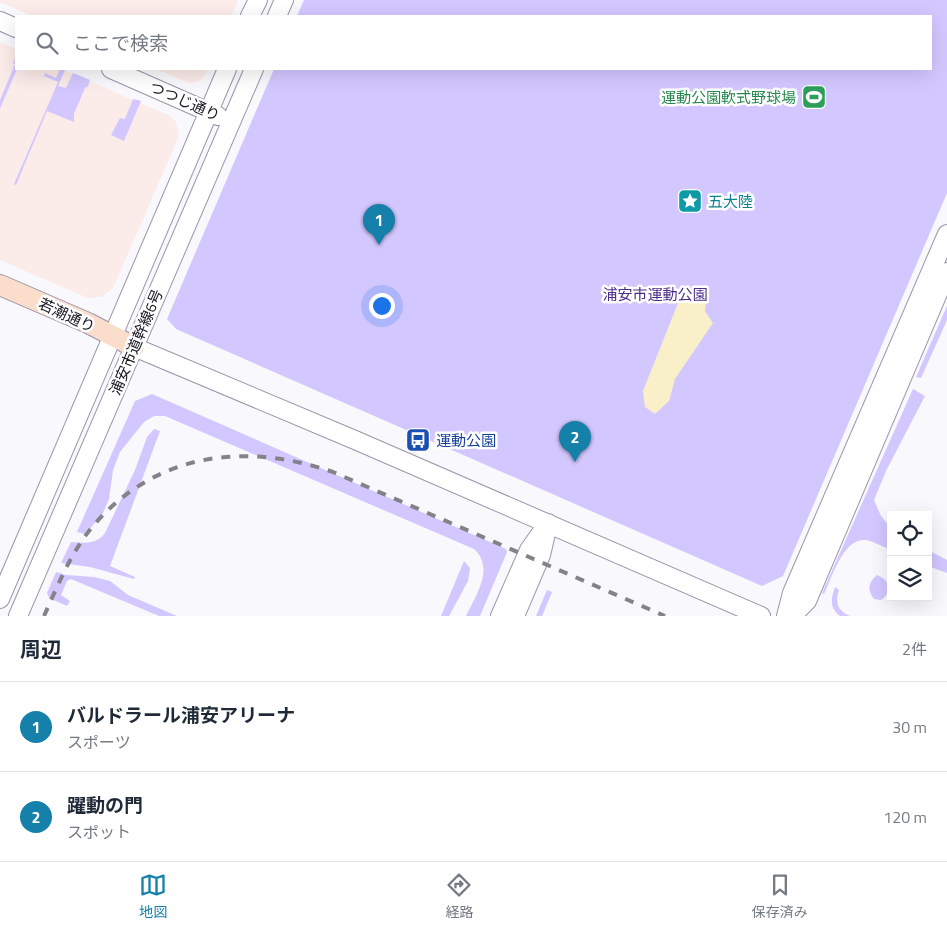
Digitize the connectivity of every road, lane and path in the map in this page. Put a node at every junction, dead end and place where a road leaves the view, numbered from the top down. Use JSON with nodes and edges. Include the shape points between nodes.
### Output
{"nodes":[{"id":1,"x":258,"y":0,"type":"edge"},
{"id":2,"x":284,"y":0,"type":"edge"},
{"id":3,"x":250,"y":15,"type":"edge"},
{"id":4,"x":277,"y":15,"type":"edge"},
{"id":5,"x":0,"y":21,"type":"edge"},
{"id":6,"x":15,"y":28,"type":"edge"},
{"id":7,"x":113,"y":70,"type":"edge"},
{"id":8,"x":227,"y":70,"type":"edge"},
{"id":9,"x":254,"y":70,"type":"edge"},
{"id":10,"x":208,"y":111,"type":"junction"},
{"id":11,"x":232,"y":122,"type":"junction"},
{"id":12,"x":947,"y":234,"type":"edge"},
{"id":13,"x":947,"y":272,"type":"edge"},
{"id":14,"x":0,"y":285,"type":"edge"},
{"id":15,"x":112,"y":336,"type":"junction"},
{"id":16,"x":134,"y":347,"type":"junction"},
{"id":17,"x":548,"y":523,"type":"junction"},
{"id":18,"x":0,"y":598,"type":"edge"},
{"id":19,"x":18,"y":616,"type":"edge"},
{"id":20,"x":500,"y":616,"type":"edge"},
{"id":21,"x":515,"y":616,"type":"edge"},
{"id":22,"x":761,"y":616,"type":"edge"},
{"id":23,"x":786,"y":616,"type":"edge"},
{"id":24,"x":792,"y":616,"type":"edge"}],
"edges":[{"from":1,"to":3,"type":"street"},
{"from":2,"to":4,"type":"street"},
{"from":5,"to":6,"type":"street"},
{"from":7,"to":10,"type":"street","name":"つつじ通り"},
{"from":8,"to":10,"type":"street","name":"浦安市道幹線6号"},
{"from":9,"to":11,"type":"street","name":"浦安市道幹線6号"},
{"from":10,"to":11,"type":"street","name":"つつじ通り"},
{"from":10,"to":15,"type":"street","name":"浦安市道幹線6号"},
{"from":11,"to":16,"type":"street","name":"浦安市道幹線6号"},
{"from":12,"to":23,"type":"street","via":[[792,593]]},
{"from":13,"to":24,"type":"street","via":[[807,601]]},
{"from":14,"to":15,"type":"main road","name":"若潮通り"},
{"from":15,"to":16,"type":"main road","name":"若潮通り"},
{"from":15,"to":18,"type":"street","name":"浦安市道幹線6号"},
{"from":16,"to":17,"type":"street"},
{"from":16,"to":19,"type":"street","name":"浦安市道幹線6号"},
{"from":17,"to":20,"type":"street","via":[[529,550]]},
{"from":17,"to":21,"type":"street","via":[[541,555]]},
{"from":17,"to":22,"type":"street"}]}
